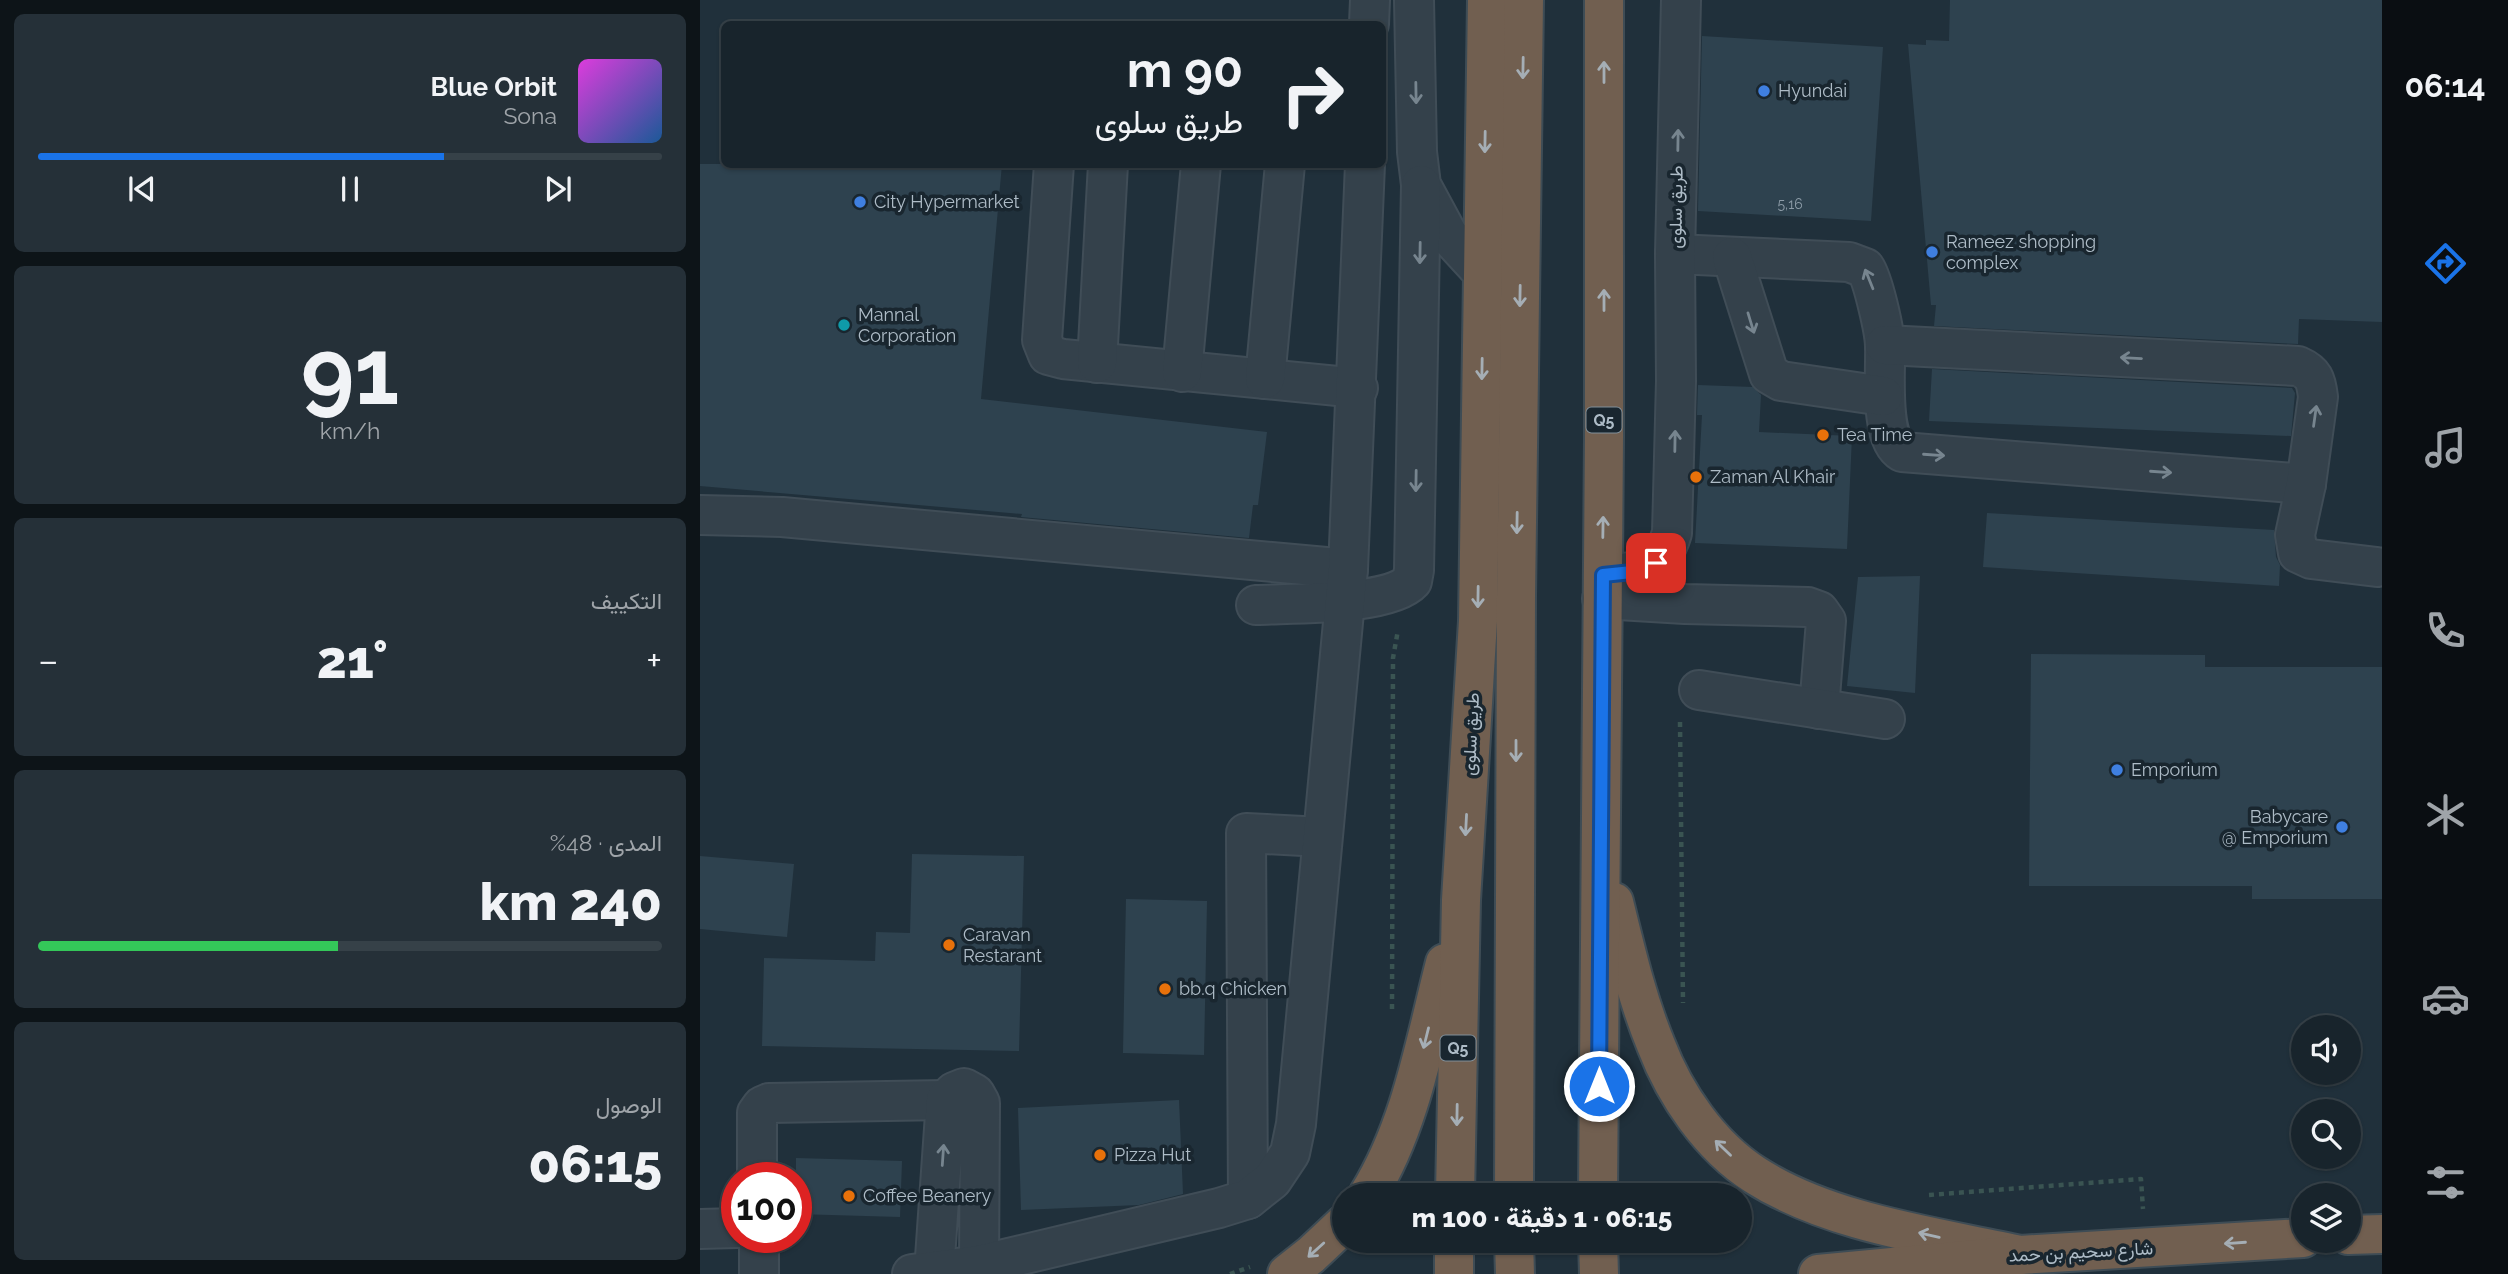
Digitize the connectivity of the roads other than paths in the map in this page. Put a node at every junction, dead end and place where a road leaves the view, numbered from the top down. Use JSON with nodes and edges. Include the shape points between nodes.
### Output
{"nodes":[{"id":1,"x":1370,"y":0,"type":"edge"},
{"id":2,"x":1414,"y":0,"type":"edge"},
{"id":3,"x":1487,"y":0,"type":"edge"},
{"id":4,"x":1524,"y":0,"type":"edge"},
{"id":5,"x":1604,"y":0,"type":"edge"},
{"id":6,"x":1681,"y":0,"type":"edge"},
{"id":7,"x":1369,"y":21,"type":"edge"},
{"id":8,"x":1399,"y":52,"type":"edge"},
{"id":9,"x":1054,"y":168,"type":"edge"},
{"id":10,"x":1108,"y":168,"type":"edge"},
{"id":11,"x":1201,"y":168,"type":"edge"},
{"id":12,"x":1285,"y":168,"type":"edge"},
{"id":13,"x":1365,"y":168,"type":"edge"},
{"id":14,"x":1421,"y":185,"type":"junction"},
{"id":15,"x":1675,"y":254,"type":"junction"},
{"id":16,"x":1731,"y":257,"type":"junction"},
{"id":17,"x":1483,"y":273,"type":"junction"},
{"id":18,"x":1885,"y":345,"type":"junction"},
{"id":19,"x":1097,"y":363,"type":"junction"},
{"id":20,"x":1182,"y":372,"type":"junction"},
{"id":21,"x":1265,"y":379,"type":"junction"},
{"id":22,"x":1357,"y":388,"type":"junction"},
{"id":23,"x":1883,"y":396,"type":"junction"},
{"id":24,"x":2306,"y":484,"type":"junction"},
{"id":25,"x":700,"y":515,"type":"edge"},
{"id":26,"x":2380,"y":568,"type":"edge"},
{"id":27,"x":1347,"y":585,"type":"junction"},
{"id":28,"x":1602,"y":587,"type":"junction"},
{"id":29,"x":1256,"y":605,"type":"dead end"},
{"id":30,"x":1689,"y":703,"type":"road end"},
{"id":31,"x":1819,"y":709,"type":"junction"},
{"id":32,"x":1885,"y":719,"type":"dead end"},
{"id":33,"x":1322,"y":837,"type":"junction"},
{"id":34,"x":1600,"y":841,"type":"junction"},
{"id":35,"x":1461,"y":900,"type":"junction"},
{"id":36,"x":946,"y":1100,"type":"junction"},
{"id":37,"x":757,"y":1162,"type":"edge"},
{"id":38,"x":1375,"y":1183,"type":"edge"},
{"id":39,"x":1455,"y":1183,"type":"edge"},
{"id":40,"x":1514,"y":1183,"type":"edge"},
{"id":41,"x":1598,"y":1183,"type":"edge"},
{"id":42,"x":1248,"y":1199,"type":"junction"},
{"id":43,"x":721,"y":1228,"type":"edge"},
{"id":44,"x":700,"y":1229,"type":"edge"},
{"id":45,"x":2382,"y":1234,"type":"edge"},
{"id":46,"x":1332,"y":1235,"type":"edge"},
{"id":47,"x":2361,"y":1235,"type":"edge"},
{"id":48,"x":2291,"y":1239,"type":"edge"},
{"id":49,"x":759,"y":1253,"type":"edge"},
{"id":50,"x":1454,"y":1253,"type":"edge"},
{"id":51,"x":1514,"y":1253,"type":"edge"},
{"id":52,"x":1598,"y":1253,"type":"edge"},
{"id":53,"x":2020,"y":1255,"type":"junction"},
{"id":54,"x":979,"y":1265,"type":"junction"},
{"id":55,"x":1274,"y":1268,"type":"edge"},
{"id":56,"x":923,"y":1273,"type":"edge"},
{"id":57,"x":759,"y":1274,"type":"edge"},
{"id":58,"x":1454,"y":1274,"type":"edge"},
{"id":59,"x":1515,"y":1274,"type":"edge"},
{"id":60,"x":1599,"y":1274,"type":"edge"},
{"id":61,"x":1818,"y":1274,"type":"edge"}],
"edges":[{"from":1,"to":7,"type":"street"},
{"from":2,"to":8,"type":"street"},
{"from":3,"to":17,"type":"highway","name":"طريق سلوى","number":"Q5","one_way":true},
{"from":4,"to":40,"type":"highway","one_way":true},
{"from":28,"to":5,"type":"highway","number":"Q5","one_way":true},
{"from":15,"to":6,"type":"street","name":"طريق سلوى","one_way":true},
{"from":8,"to":14,"type":"street","one_way":true},
{"from":9,"to":19,"type":"street","via":[[1044,350],[1055,358]]},
{"from":10,"to":19,"type":"street"},
{"from":11,"to":20,"type":"street"},
{"from":12,"to":21,"type":"street"},
{"from":13,"to":22,"type":"street"},
{"from":14,"to":17,"type":"street","via":[[1448,235]]},
{"from":14,"to":27,"type":"street","one_way":true,"via":[[1412,581],[1397,592]]},
{"from":15,"to":16,"type":"street"},
{"from":28,"to":15,"type":"street","name":"طريق سلوى","one_way":true,"via":[[1656,563],[1667,551],[1672,533]]},
{"from":18,"to":16,"type":"street","one_way":true,"via":[[1865,268],[1849,262]]},
{"from":16,"to":23,"type":"street","one_way":true,"via":[[1769,374],[1782,381]]},
{"from":17,"to":35,"type":"highway","name":"طريق سلوى","number":"Q5","one_way":true,"via":[[1478,621]]},
{"from":18,"to":23,"type":"street"},
{"from":24,"to":18,"type":"street","one_way":true,"via":[[2318,397],[2311,372],[2298,366]]},
{"from":19,"to":20,"type":"street"},
{"from":20,"to":21,"type":"street"},
{"from":21,"to":22,"type":"street"},
{"from":22,"to":27,"type":"street"},
{"from":23,"to":24,"type":"street","one_way":true,"via":[[1893,443],[1902,452]]},
{"from":24,"to":26,"type":"street","via":[[2295,535],[2298,553],[2311,559]]},
{"from":25,"to":27,"type":"street","via":[[782,517]]},
{"from":27,"to":29,"type":"street"},
{"from":27,"to":33,"type":"street"},
{"from":28,"to":31,"type":"street","via":[[1685,604],[1819,611],[1826,621]]},
{"from":28,"to":34,"type":"highway","number":"Q5"},
{"from":30,"to":31,"type":"street"},
{"from":31,"to":32,"type":"street"},
{"from":33,"to":42,"type":"street","via":[[1290,1153],[1272,1180]]},
{"from":33,"to":42,"type":"street","via":[[1245,833]]},
{"from":34,"to":41,"type":"highway","number":"Q5"},
{"from":53,"to":34,"type":"highway","one_way":true,"via":[[1826,1208],[1753,1174],[1717,1143],[1686,1102],[1656,1048],[1634,984]]},
{"from":35,"to":38,"type":"highway","one_way":true,"via":[[1407,1108]]},
{"from":35,"to":39,"type":"highway","name":"طريق سلوى","number":"Q5","one_way":true},
{"from":36,"to":37,"type":"street","via":[[769,1103],[757,1113]]},
{"from":36,"to":54,"type":"street","via":[[964,1088],[980,1103]]},
{"from":56,"to":36,"type":"street","one_way":true},
{"from":42,"to":54,"type":"street"},
{"from":43,"to":44,"type":"street"},
{"from":45,"to":47,"type":"highway"},
{"from":46,"to":55,"type":"highway","one_way":true,"via":[[1311,1255]]},
{"from":48,"to":53,"type":"highway","name":"شارع سحيم بن حمد","one_way":true},
{"from":49,"to":57,"type":"street"},
{"from":50,"to":58,"type":"highway"},
{"from":51,"to":59,"type":"highway"},
{"from":52,"to":60,"type":"highway"},
{"from":53,"to":61,"type":"highway","name":"شارع سحيم بن حمد"},
{"from":54,"to":56,"type":"street"}]}
